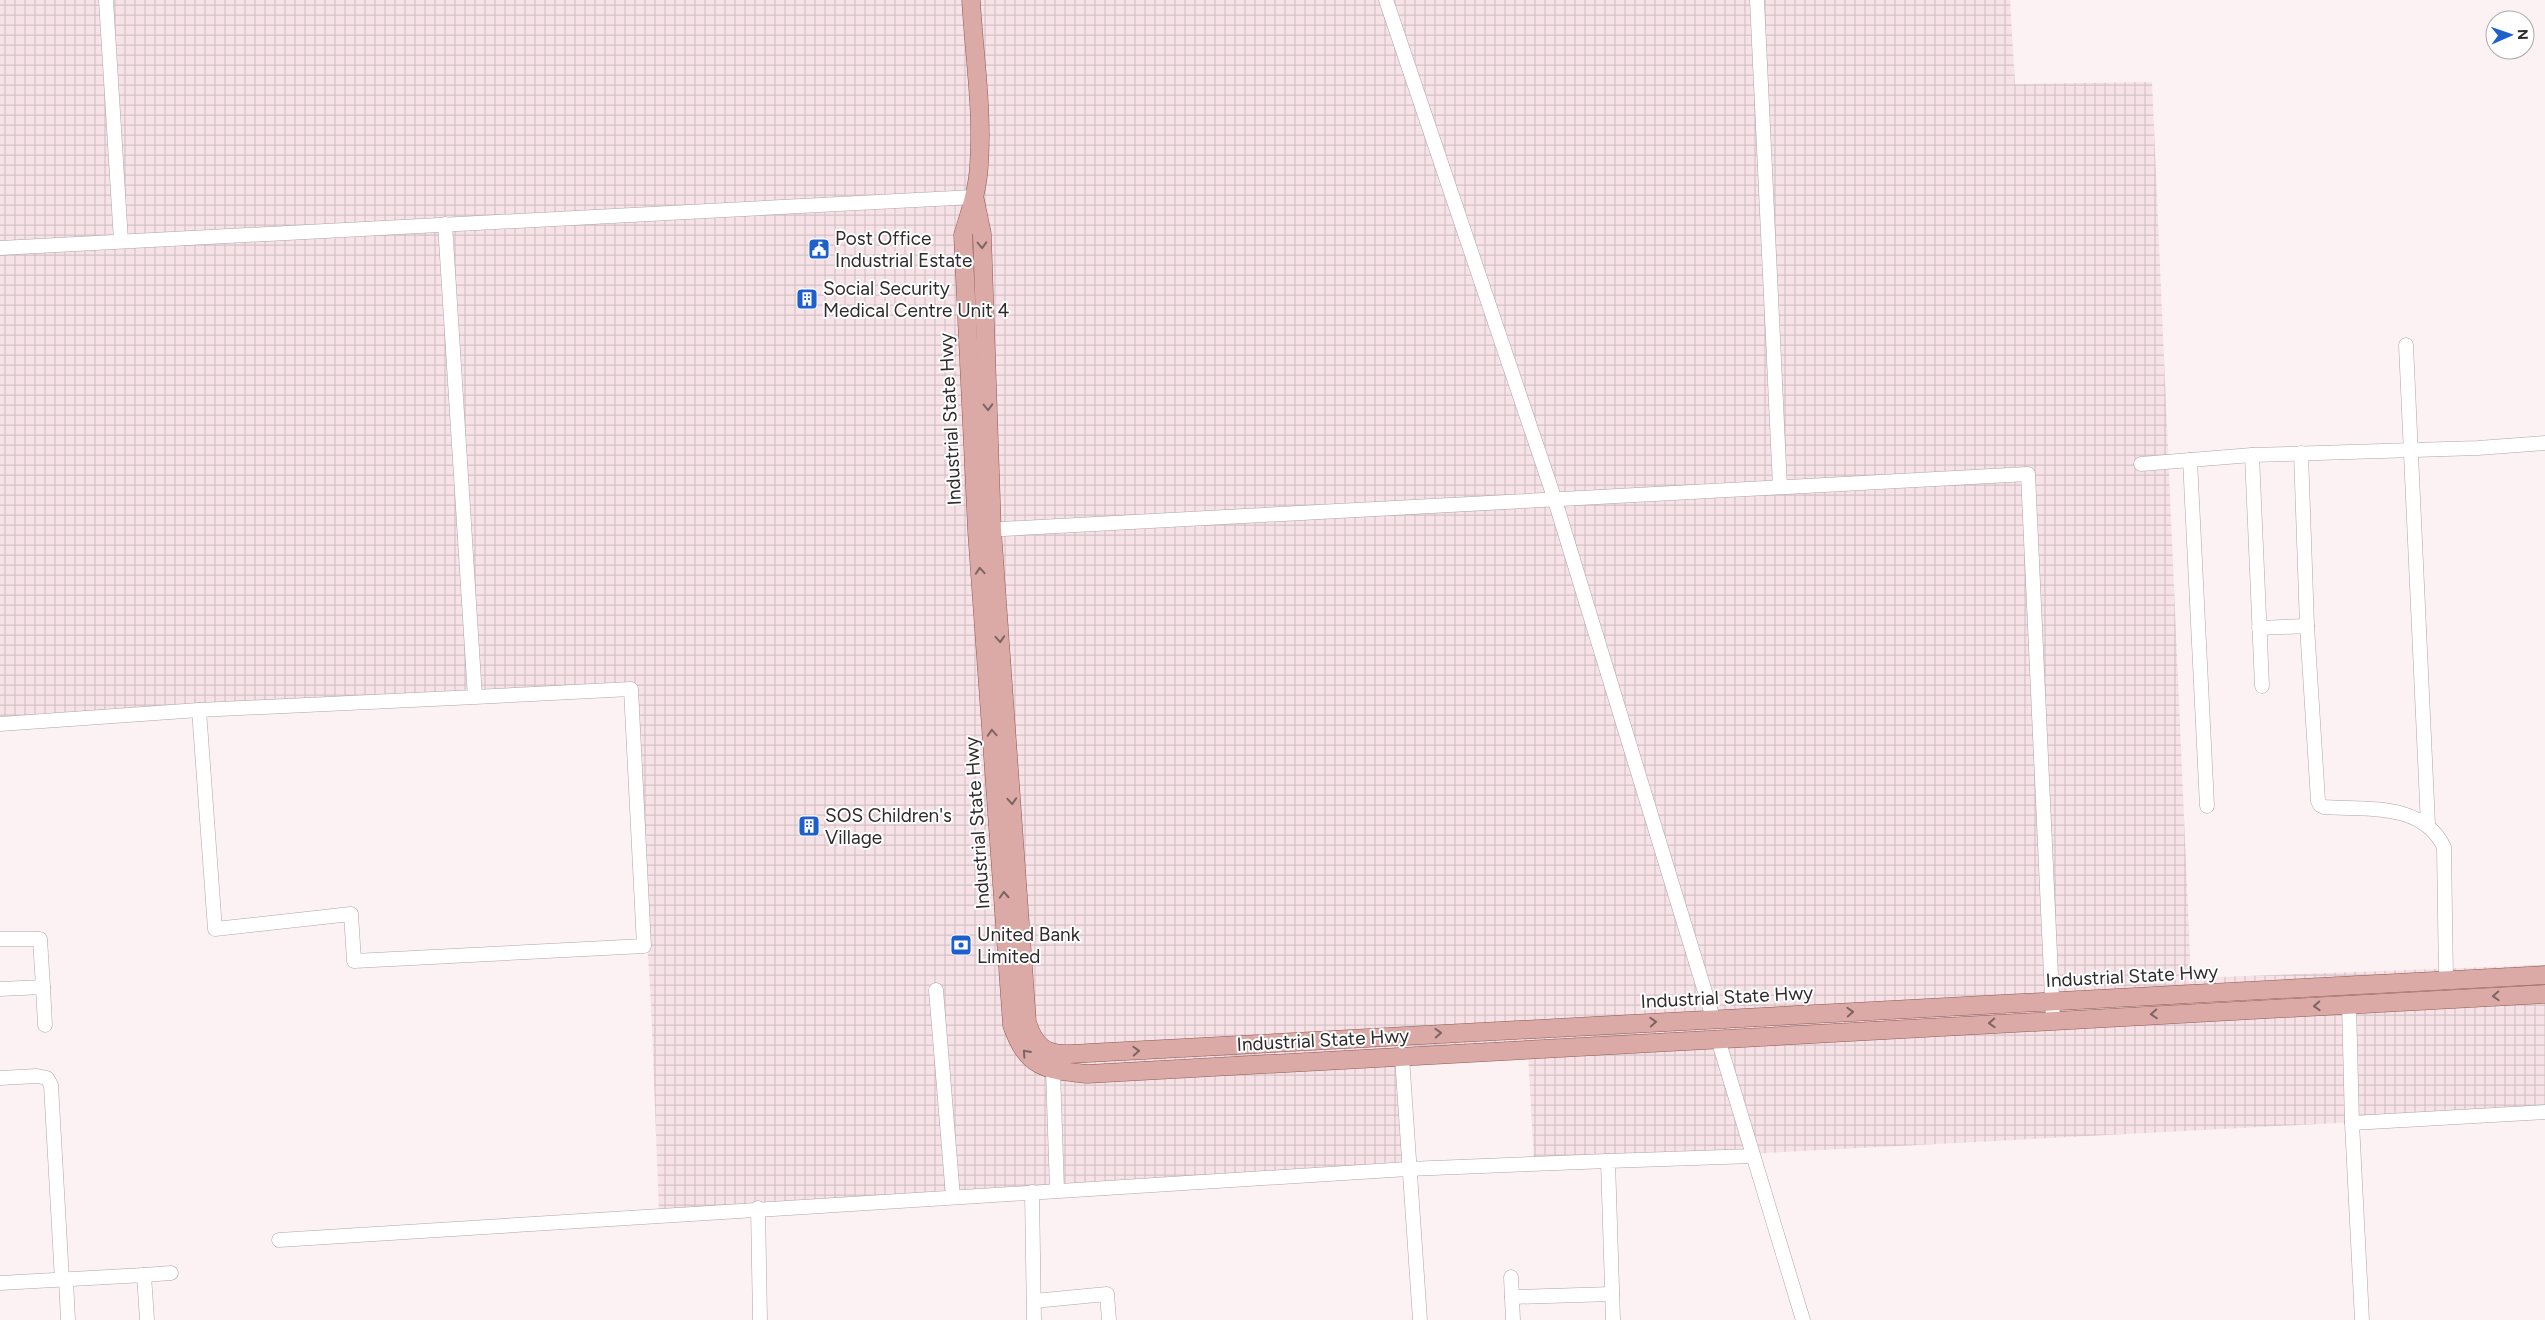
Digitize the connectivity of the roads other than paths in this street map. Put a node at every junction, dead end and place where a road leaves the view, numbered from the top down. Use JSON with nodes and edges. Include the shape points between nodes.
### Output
{"nodes":[{"id":1,"x":106,"y":0,"type":"edge"},
{"id":2,"x":971,"y":0,"type":"edge"},
{"id":3,"x":1386,"y":0,"type":"edge"},
{"id":4,"x":1757,"y":0,"type":"edge"},
{"id":5,"x":974,"y":197,"type":"junction"},
{"id":6,"x":445,"y":224,"type":"junction"},
{"id":7,"x":121,"y":241,"type":"junction"},
{"id":8,"x":0,"y":248,"type":"edge"},
{"id":9,"x":2406,"y":345,"type":"dead end"},
{"id":10,"x":2545,"y":443,"type":"edge"},
{"id":11,"x":2411,"y":449,"type":"junction"},
{"id":12,"x":2302,"y":453,"type":"junction"},
{"id":13,"x":2252,"y":455,"type":"junction"},
{"id":14,"x":2190,"y":460,"type":"junction"},
{"id":15,"x":2140,"y":464,"type":"dead end"},
{"id":16,"x":1780,"y":487,"type":"junction"},
{"id":17,"x":1555,"y":500,"type":"junction"},
{"id":18,"x":984,"y":530,"type":"junction"},
{"id":19,"x":2307,"y":626,"type":"junction"},
{"id":20,"x":2259,"y":628,"type":"junction"},
{"id":21,"x":2262,"y":686,"type":"dead end"},
{"id":22,"x":475,"y":697,"type":"junction"},
{"id":23,"x":199,"y":710,"type":"junction"},
{"id":24,"x":0,"y":724,"type":"edge"},
{"id":25,"x":2208,"y":806,"type":"dead end"},
{"id":26,"x":2428,"y":825,"type":"junction"},
{"id":27,"x":0,"y":940,"type":"edge"},
{"id":28,"x":2545,"y":975,"type":"edge"},
{"id":29,"x":2446,"y":980,"type":"junction"},
{"id":30,"x":43,"y":986,"type":"junction"},
{"id":31,"x":0,"y":989,"type":"edge"},
{"id":32,"x":936,"y":990,"type":"dead end"},
{"id":33,"x":2545,"y":994,"type":"edge"},
{"id":34,"x":2052,"y":1001,"type":"junction"},
{"id":35,"x":2349,"y":1004,"type":"junction"},
{"id":36,"x":1813,"y":1014,"type":"junction"},
{"id":37,"x":1713,"y":1018,"type":"junction"},
{"id":38,"x":2053,"y":1019,"type":"junction"},
{"id":39,"x":1621,"y":1024,"type":"junction"},
{"id":40,"x":45,"y":1025,"type":"dead end"},
{"id":41,"x":1815,"y":1034,"type":"junction"},
{"id":42,"x":1718,"y":1039,"type":"junction"},
{"id":43,"x":1623,"y":1045,"type":"junction"},
{"id":44,"x":1402,"y":1057,"type":"junction"},
{"id":45,"x":1053,"y":1070,"type":"junction"},
{"id":46,"x":0,"y":1078,"type":"edge"},
{"id":47,"x":2545,"y":1112,"type":"edge"},
{"id":48,"x":2352,"y":1123,"type":"junction"},
{"id":49,"x":1753,"y":1156,"type":"junction"},
{"id":50,"x":1608,"y":1161,"type":"junction"},
{"id":51,"x":1408,"y":1170,"type":"junction"},
{"id":52,"x":1057,"y":1190,"type":"junction"},
{"id":53,"x":1032,"y":1192,"type":"junction"},
{"id":54,"x":953,"y":1197,"type":"junction"},
{"id":55,"x":758,"y":1208,"type":"junction"},
{"id":56,"x":279,"y":1240,"type":"dead end"},
{"id":57,"x":171,"y":1273,"type":"dead end"},
{"id":58,"x":144,"y":1275,"type":"junction"},
{"id":59,"x":1511,"y":1277,"type":"dead end"},
{"id":60,"x":64,"y":1280,"type":"junction"},
{"id":61,"x":0,"y":1283,"type":"edge"},
{"id":62,"x":1612,"y":1294,"type":"junction"},
{"id":63,"x":1512,"y":1297,"type":"junction"},
{"id":64,"x":1034,"y":1301,"type":"junction"},
{"id":65,"x":68,"y":1320,"type":"edge"},
{"id":66,"x":147,"y":1320,"type":"edge"},
{"id":67,"x":760,"y":1320,"type":"edge"},
{"id":68,"x":1034,"y":1320,"type":"edge"},
{"id":69,"x":1108,"y":1320,"type":"edge"},
{"id":70,"x":1420,"y":1320,"type":"edge"},
{"id":71,"x":1513,"y":1320,"type":"edge"},
{"id":72,"x":1613,"y":1320,"type":"edge"},
{"id":73,"x":1803,"y":1320,"type":"edge"},
{"id":74,"x":2362,"y":1320,"type":"edge"}],
"edges":[{"from":1,"to":7,"type":"street"},
{"from":2,"to":5,"type":"main road","via":[[980,136]]},
{"from":3,"to":17,"type":"street"},
{"from":4,"to":16,"type":"street"},
{"from":5,"to":6,"type":"street"},
{"from":5,"to":18,"type":"main road","name":"Industrial State Hwy","via":[[982,234]]},
{"from":6,"to":7,"type":"street"},
{"from":6,"to":22,"type":"street"},
{"from":7,"to":8,"type":"street"},
{"from":9,"to":11,"type":"street"},
{"from":10,"to":11,"type":"street"},
{"from":11,"to":12,"type":"street"},
{"from":11,"to":26,"type":"street"},
{"from":12,"to":13,"type":"street"},
{"from":12,"to":19,"type":"street"},
{"from":13,"to":14,"type":"street"},
{"from":13,"to":20,"type":"street"},
{"from":14,"to":15,"type":"street"},
{"from":14,"to":25,"type":"street"},
{"from":16,"to":17,"type":"street"},
{"from":16,"to":34,"type":"street","via":[[2028,474]]},
{"from":17,"to":18,"type":"street"},
{"from":17,"to":37,"type":"street"},
{"from":18,"to":39,"type":"main road","name":"Industrial State Hwy","one_way":true,"via":[[1027,1022],[1038,1045],[1057,1055]]},
{"from":45,"to":18,"type":"main road","name":"Industrial State Hwy","one_way":true,"via":[[1027,1057],[1012,1025]]},
{"from":19,"to":20,"type":"street"},
{"from":19,"to":26,"type":"street","via":[[2320,805],[2400,812],[2415,816]]},
{"from":20,"to":21,"type":"street"},
{"from":22,"to":23,"type":"street"},
{"from":22,"to":23,"type":"street","via":[[632,689],[644,946],[354,961],[351,914],[215,929]]},
{"from":23,"to":24,"type":"street"},
{"from":26,"to":29,"type":"street","via":[[2444,847]]},
{"from":27,"to":30,"type":"street","via":[[40,939]]},
{"from":28,"to":29,"type":"main road","name":"Industrial State Hwy"},
{"from":29,"to":34,"type":"main road","name":"Industrial State Hwy"},
{"from":30,"to":31,"type":"street"},
{"from":30,"to":40,"type":"street"},
{"from":32,"to":54,"type":"street"},
{"from":33,"to":35,"type":"main road","name":"Industrial State Hwy","one_way":true},
{"from":36,"to":34,"type":"main road","name":"Industrial State Hwy","one_way":true},
{"from":34,"to":38,"type":"street"},
{"from":35,"to":38,"type":"main road","name":"Industrial State Hwy","one_way":true},
{"from":35,"to":48,"type":"street"},
{"from":36,"to":37,"type":"main road","name":"Industrial State Hwy"},
{"from":36,"to":41,"type":"main road"},
{"from":39,"to":37,"type":"main road","name":"Industrial State Hwy","one_way":true},
{"from":38,"to":41,"type":"main road","name":"Industrial State Hwy","one_way":true},
{"from":39,"to":43,"type":"main road"},
{"from":41,"to":42,"type":"main road","name":"Industrial State Hwy"},
{"from":42,"to":43,"type":"main road","name":"Industrial State Hwy"},
{"from":42,"to":49,"type":"street"},
{"from":43,"to":44,"type":"main road","name":"Industrial State Hwy"},
{"from":44,"to":45,"type":"main road","name":"Industrial State Hwy","via":[[1087,1074]]},
{"from":44,"to":51,"type":"street"},
{"from":45,"to":52,"type":"street"},
{"from":46,"to":60,"type":"street","via":[[37,1076],[46,1078],[52,1085]]},
{"from":47,"to":48,"type":"street"},
{"from":48,"to":74,"type":"street"},
{"from":49,"to":50,"type":"street"},
{"from":49,"to":73,"type":"street"},
{"from":50,"to":51,"type":"street"},
{"from":50,"to":62,"type":"street"},
{"from":51,"to":52,"type":"street"},
{"from":51,"to":70,"type":"street"},
{"from":52,"to":53,"type":"street"},
{"from":53,"to":54,"type":"street"},
{"from":53,"to":64,"type":"street"},
{"from":54,"to":55,"type":"street"},
{"from":55,"to":56,"type":"street"},
{"from":55,"to":67,"type":"street"},
{"from":57,"to":58,"type":"street"},
{"from":58,"to":60,"type":"street"},
{"from":58,"to":66,"type":"street"},
{"from":59,"to":63,"type":"street"},
{"from":60,"to":61,"type":"street"},
{"from":60,"to":65,"type":"street"},
{"from":62,"to":63,"type":"street"},
{"from":62,"to":72,"type":"street"},
{"from":63,"to":71,"type":"street"},
{"from":64,"to":68,"type":"street"},
{"from":64,"to":69,"type":"street","via":[[1107,1294]]}]}
